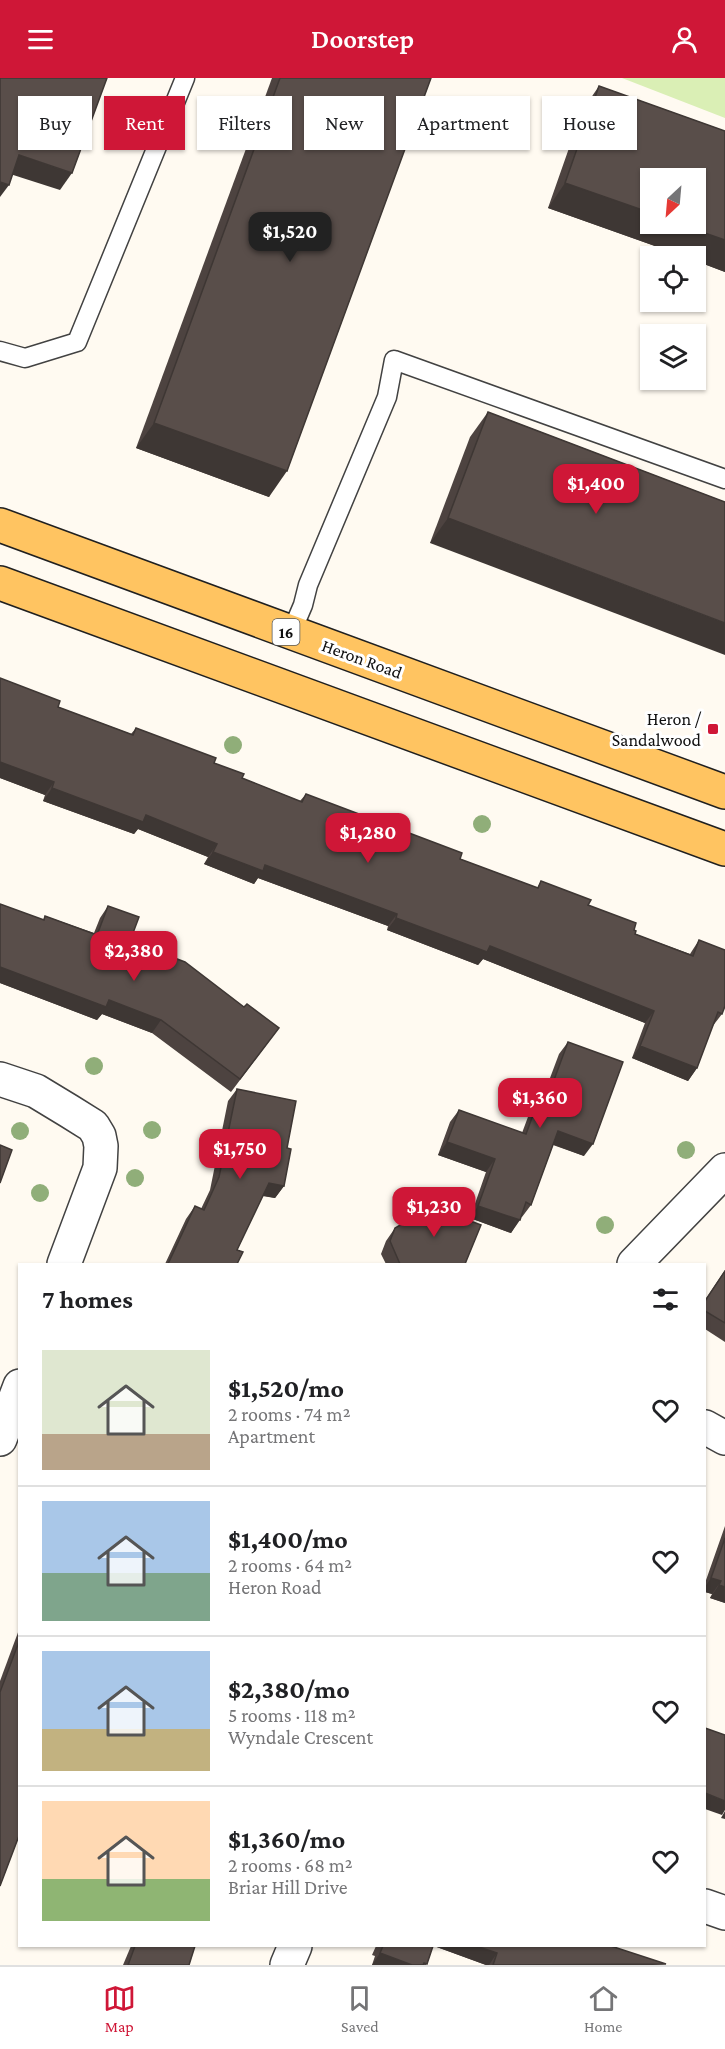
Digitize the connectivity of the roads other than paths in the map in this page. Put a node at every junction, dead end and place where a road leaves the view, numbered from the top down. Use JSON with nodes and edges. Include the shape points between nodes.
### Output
{"nodes":[{"id":1,"x":185,"y":78,"type":"edge"},
{"id":2,"x":0,"y":351,"type":"edge"},
{"id":3,"x":725,"y":479,"type":"edge"},
{"id":4,"x":0,"y":525,"type":"edge"},
{"id":5,"x":0,"y":583,"type":"edge"},
{"id":6,"x":291,"y":633,"type":"junction"},
{"id":7,"x":725,"y":792,"type":"edge"},
{"id":8,"x":725,"y":849,"type":"edge"},
{"id":9,"x":0,"y":1079,"type":"edge"},
{"id":10,"x":725,"y":1170,"type":"edge"},
{"id":11,"x":64,"y":1263,"type":"edge"},
{"id":12,"x":635,"y":1263,"type":"edge"},
{"id":13,"x":18,"y":1391,"type":"edge"},
{"id":14,"x":706,"y":1428,"type":"edge"},
{"id":15,"x":725,"y":1438,"type":"edge"},
{"id":16,"x":0,"y":1439,"type":"edge"},
{"id":17,"x":706,"y":1906,"type":"edge"},
{"id":18,"x":725,"y":1913,"type":"edge"},
{"id":19,"x":295,"y":1947,"type":"edge"},
{"id":20,"x":287,"y":1965,"type":"edge"}],
"edges":[{"from":1,"to":2,"type":"lane","via":[[77,342],[26,358]]},
{"from":3,"to":6,"type":"lane","via":[[394,360],[387,397]]},
{"from":4,"to":6,"type":"main road","name":"Heron Road","number":"16"},
{"from":5,"to":8,"type":"main road"},
{"from":6,"to":7,"type":"main road","name":"Heron Road","number":"16"},
{"from":9,"to":11,"type":"street","via":[[36,1091],[93,1126],[99,1136],[100,1168]]},
{"from":10,"to":12,"type":"street"},
{"from":13,"to":16,"type":"street"},
{"from":14,"to":15,"type":"street"},
{"from":17,"to":18,"type":"street"},
{"from":19,"to":20,"type":"street"}]}
